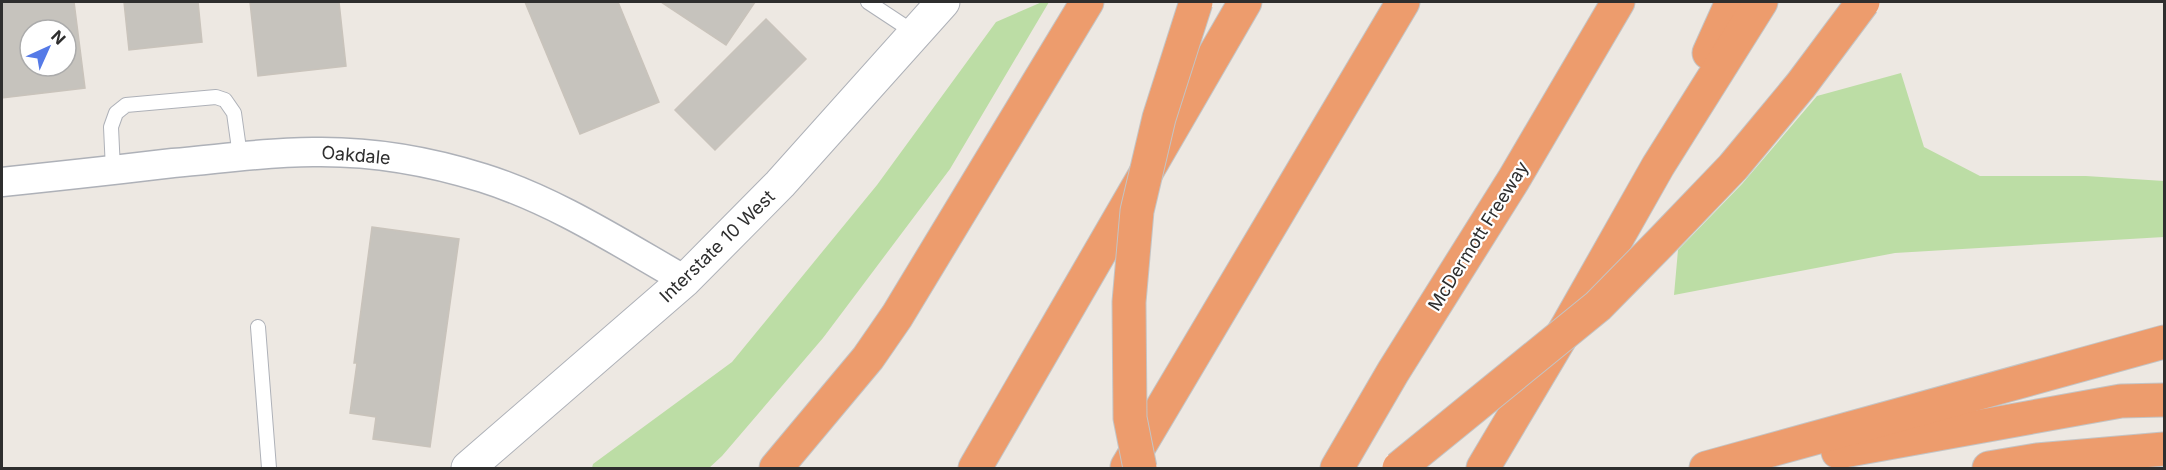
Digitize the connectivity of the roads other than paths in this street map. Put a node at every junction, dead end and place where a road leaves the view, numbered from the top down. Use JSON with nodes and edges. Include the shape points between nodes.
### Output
{"nodes":[{"id":1,"x":868,"y":2,"type":"edge"},
{"id":2,"x":943,"y":2,"type":"edge"},
{"id":3,"x":1087,"y":2,"type":"edge"},
{"id":4,"x":1196,"y":2,"type":"edge"},
{"id":5,"x":1245,"y":2,"type":"edge"},
{"id":6,"x":1403,"y":2,"type":"edge"},
{"id":7,"x":1618,"y":2,"type":"edge"},
{"id":8,"x":1732,"y":2,"type":"edge"},
{"id":9,"x":1761,"y":2,"type":"edge"},
{"id":10,"x":1863,"y":2,"type":"edge"},
{"id":11,"x":915,"y":33,"type":"junction"},
{"id":12,"x":240,"y":156,"type":"junction"},
{"id":13,"x":1658,"y":166,"type":"junction"},
{"id":14,"x":113,"y":170,"type":"junction"},
{"id":15,"x":2,"y":182,"type":"edge"},
{"id":16,"x":686,"y":280,"type":"junction"},
{"id":17,"x":258,"y":327,"type":"dead end"},
{"id":18,"x":2164,"y":342,"type":"edge"},
{"id":19,"x":2164,"y":400,"type":"edge"},
{"id":20,"x":2164,"y":449,"type":"edge"},
{"id":21,"x":1142,"y":454,"type":"edge"},
{"id":22,"x":269,"y":468,"type":"edge"},
{"id":23,"x":468,"y":468,"type":"edge"},
{"id":24,"x":776,"y":468,"type":"edge"},
{"id":25,"x":975,"y":468,"type":"edge"},
{"id":26,"x":1126,"y":468,"type":"edge"},
{"id":27,"x":1337,"y":468,"type":"edge"},
{"id":28,"x":1399,"y":468,"type":"edge"},
{"id":29,"x":1483,"y":468,"type":"edge"},
{"id":30,"x":1706,"y":468,"type":"edge"},
{"id":31,"x":1748,"y":468,"type":"edge"},
{"id":32,"x":1989,"y":468,"type":"edge"}],
"edges":[{"from":1,"to":11,"type":"lane"},
{"from":2,"to":11,"type":"main road","name":"Interstate 10 West"},
{"from":3,"to":24,"type":"highway","via":[[897,316],[868,358]]},
{"from":4,"to":21,"type":"highway","bridge":true,"via":[[1159,118],[1137,211],[1129,303],[1130,418]]},
{"from":5,"to":25,"type":"highway"},
{"from":6,"to":21,"type":"highway"},
{"from":7,"to":27,"type":"highway","name":"McDermott Freeway"},
{"from":8,"to":13,"type":"highway"},
{"from":9,"to":13,"type":"highway"},
{"from":10,"to":28,"type":"highway","bridge":true,"via":[[1733,168],[1598,306]]},
{"from":11,"to":16,"type":"main road","name":"Interstate 10 West","via":[[780,184]]},
{"from":12,"to":14,"type":"street","name":"Oakdale"},
{"from":12,"to":14,"type":"lane","via":[[234,113],[225,100],[126,105],[116,113],[111,127]]},
{"from":12,"to":16,"type":"street","name":"Oakdale","via":[[372,154],[429,163],[484,178],[538,199]]},
{"from":13,"to":29,"type":"highway","bridge":true},
{"from":14,"to":15,"type":"street","name":"Oakdale"},
{"from":16,"to":23,"type":"main road","name":"Interstate 10 West"},
{"from":17,"to":22,"type":"lane"},
{"from":18,"to":30,"type":"highway"},
{"from":19,"to":31,"type":"highway","via":[[2121,401]]},
{"from":20,"to":32,"type":"highway"},
{"from":21,"to":26,"type":"highway"}]}
